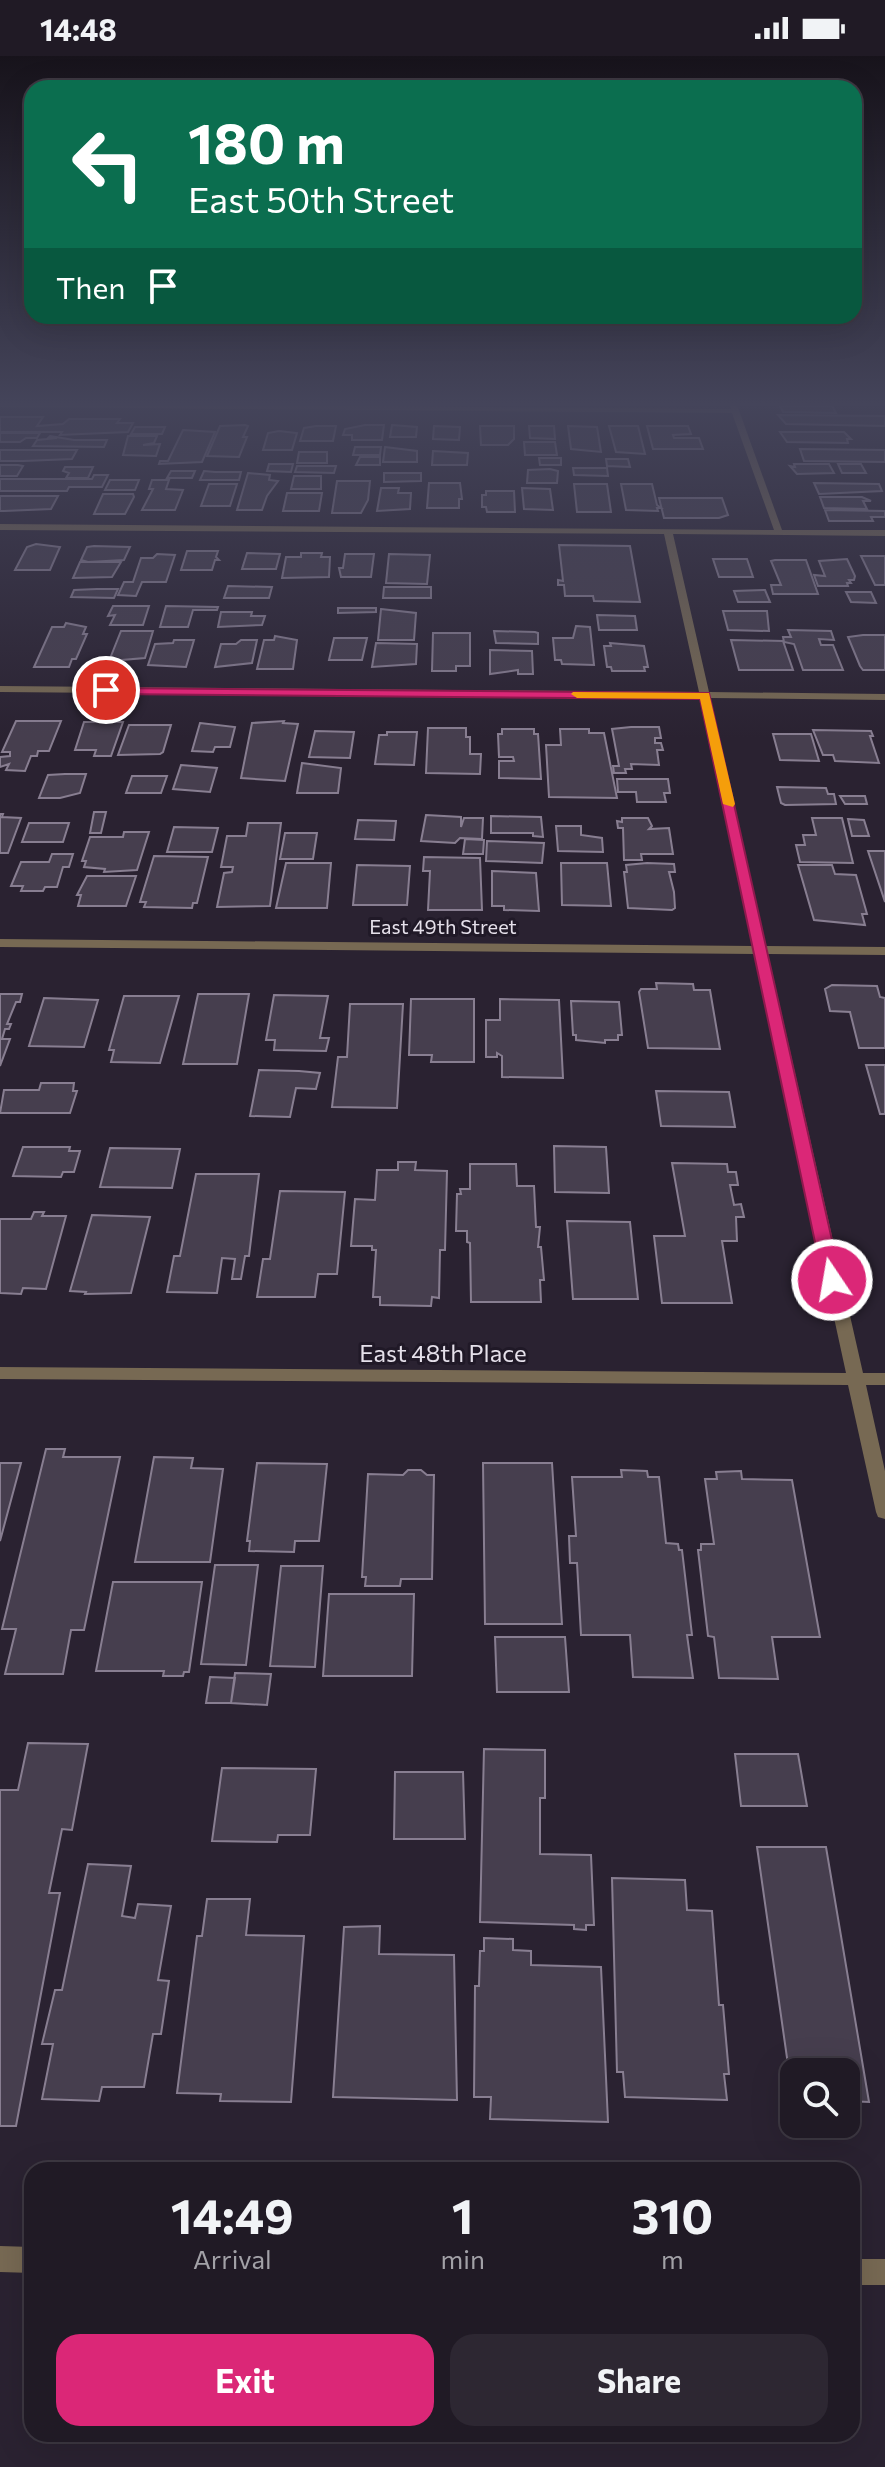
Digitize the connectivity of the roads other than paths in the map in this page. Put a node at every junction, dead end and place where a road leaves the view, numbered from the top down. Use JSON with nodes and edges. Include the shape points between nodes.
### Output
{"nodes":[{"id":1,"x":772,"y":514,"type":"edge"},
{"id":2,"x":0,"y":527,"type":"edge"},
{"id":3,"x":668,"y":531,"type":"junction"},
{"id":4,"x":779,"y":532,"type":"junction"},
{"id":5,"x":885,"y":533,"type":"edge"},
{"id":6,"x":0,"y":689,"type":"edge"},
{"id":7,"x":705,"y":695,"type":"junction"},
{"id":8,"x":885,"y":697,"type":"edge"},
{"id":9,"x":0,"y":943,"type":"edge"},
{"id":10,"x":761,"y":949,"type":"junction"},
{"id":11,"x":885,"y":951,"type":"edge"},
{"id":12,"x":0,"y":1373,"type":"edge"},
{"id":13,"x":853,"y":1379,"type":"junction"},
{"id":14,"x":885,"y":1379,"type":"edge"},
{"id":15,"x":885,"y":1512,"type":"edge"},
{"id":16,"x":0,"y":2259,"type":"edge"},
{"id":17,"x":24,"y":2260,"type":"edge"},
{"id":18,"x":860,"y":2272,"type":"edge"},
{"id":19,"x":885,"y":2272,"type":"edge"}],
"edges":[{"from":1,"to":4,"type":"street"},
{"from":2,"to":3,"type":"street"},
{"from":3,"to":4,"type":"street"},
{"from":3,"to":7,"type":"street"},
{"from":4,"to":5,"type":"street"},
{"from":6,"to":7,"type":"street"},
{"from":7,"to":8,"type":"street"},
{"from":7,"to":10,"type":"street"},
{"from":9,"to":10,"type":"street","name":"East 49th Street"},
{"from":10,"to":11,"type":"street","name":"East 49th Street"},
{"from":10,"to":13,"type":"street"},
{"from":12,"to":13,"type":"street","name":"East 48th Place"},
{"from":13,"to":14,"type":"street","name":"East 48th Place"},
{"from":13,"to":15,"type":"street"},
{"from":16,"to":17,"type":"street"},
{"from":18,"to":19,"type":"street"}]}
